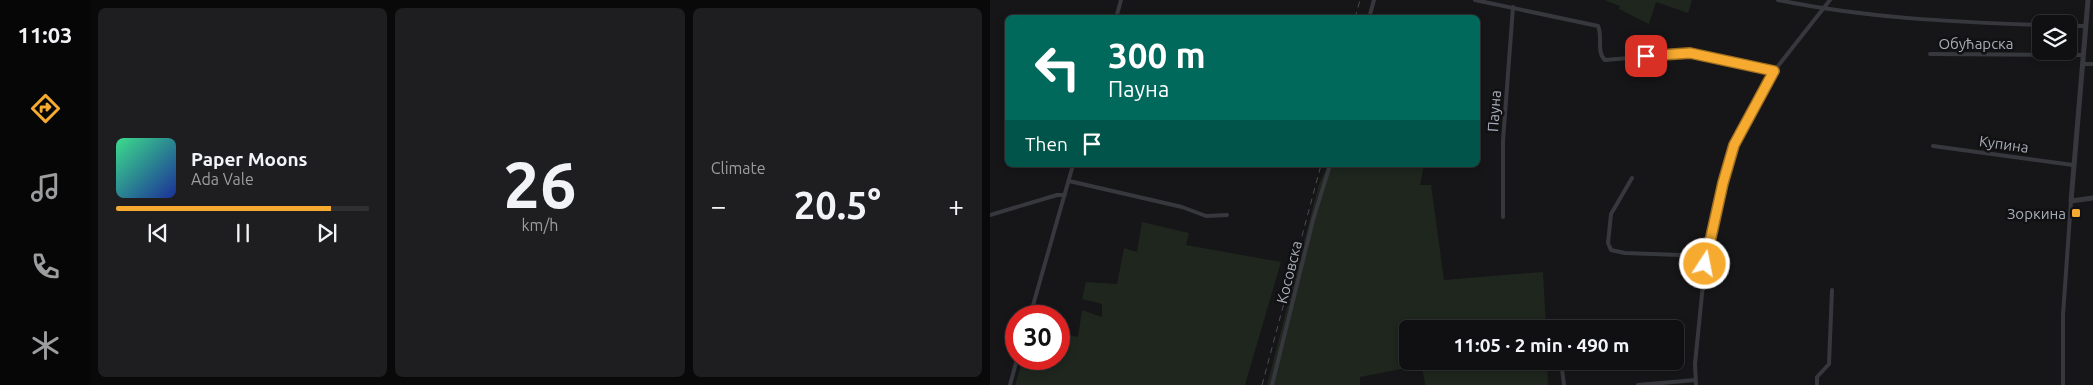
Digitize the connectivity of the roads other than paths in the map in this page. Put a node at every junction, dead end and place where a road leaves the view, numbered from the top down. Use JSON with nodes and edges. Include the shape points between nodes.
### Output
{"nodes":[{"id":1,"x":1121,"y":0,"type":"edge"},
{"id":2,"x":1374,"y":0,"type":"edge"},
{"id":3,"x":1476,"y":0,"type":"edge"},
{"id":4,"x":1778,"y":0,"type":"edge"},
{"id":5,"x":1830,"y":0,"type":"edge"},
{"id":6,"x":2090,"y":1,"type":"edge"},
{"id":7,"x":1513,"y":7,"type":"junction"},
{"id":8,"x":1822,"y":9,"type":"junction"},
{"id":9,"x":1117,"y":15,"type":"edge"},
{"id":10,"x":1370,"y":15,"type":"edge"},
{"id":11,"x":2032,"y":25,"type":"edge"},
{"id":12,"x":2077,"y":26,"type":"edge"},
{"id":13,"x":2085,"y":26,"type":"junction"},
{"id":14,"x":1930,"y":54,"type":"dead end"},
{"id":15,"x":2083,"y":55,"type":"junction"},
{"id":16,"x":2082,"y":64,"type":"junction"},
{"id":17,"x":2093,"y":64,"type":"edge"},
{"id":18,"x":1774,"y":71,"type":"junction"},
{"id":19,"x":1933,"y":146,"type":"dead end"},
{"id":20,"x":2073,"y":165,"type":"junction"},
{"id":21,"x":1072,"y":167,"type":"edge"},
{"id":22,"x":1329,"y":167,"type":"edge"},
{"id":23,"x":1632,"y":178,"type":"dead end"},
{"id":24,"x":1069,"y":181,"type":"junction"},
{"id":25,"x":1065,"y":195,"type":"junction"},
{"id":26,"x":2093,"y":198,"type":"edge"},
{"id":27,"x":2071,"y":201,"type":"junction"},
{"id":28,"x":990,"y":214,"type":"edge"},
{"id":29,"x":1227,"y":215,"type":"dead end"},
{"id":30,"x":1503,"y":217,"type":"dead end"},
{"id":31,"x":1707,"y":256,"type":"junction"},
{"id":32,"x":1832,"y":290,"type":"dead end"},
{"id":33,"x":1033,"y":305,"type":"edge"},
{"id":34,"x":1014,"y":370,"type":"edge"},
{"id":35,"x":1563,"y":370,"type":"edge"},
{"id":36,"x":1696,"y":383,"type":"edge"},
{"id":37,"x":1010,"y":385,"type":"edge"},
{"id":38,"x":1272,"y":385,"type":"edge"},
{"id":39,"x":1564,"y":385,"type":"edge"},
{"id":40,"x":1638,"y":385,"type":"edge"},
{"id":41,"x":1817,"y":385,"type":"edge"},
{"id":42,"x":2063,"y":385,"type":"edge"}],
"edges":[{"from":1,"to":9,"type":"street"},
{"from":2,"to":10,"type":"street"},
{"from":3,"to":7,"type":"street"},
{"from":4,"to":8,"type":"street"},
{"from":5,"to":8,"type":"street"},
{"from":6,"to":13,"type":"street"},
{"from":7,"to":18,"type":"street","via":[[1598,26],[1601,53],[1605,60],[1690,53]]},
{"from":7,"to":30,"type":"street","name":"Пауна","via":[[1503,141]]},
{"from":8,"to":11,"type":"street","via":[[1938,22]]},
{"from":8,"to":18,"type":"street"},
{"from":12,"to":13,"type":"street"},
{"from":13,"to":15,"type":"street"},
{"from":14,"to":15,"type":"street","name":"Обућарска"},
{"from":15,"to":16,"type":"street"},
{"from":16,"to":17,"type":"street"},
{"from":16,"to":20,"type":"street"},
{"from":18,"to":31,"type":"street","via":[[1734,145]]},
{"from":19,"to":20,"type":"street","name":"Купина"},
{"from":20,"to":27,"type":"street"},
{"from":21,"to":24,"type":"street"},
{"from":22,"to":38,"type":"street","name":"Косовска"},
{"from":23,"to":31,"type":"street","via":[[1611,214],[1608,243],[1611,250]]},
{"from":24,"to":25,"type":"street"},
{"from":24,"to":29,"type":"street","via":[[1182,207],[1206,216]]},
{"from":25,"to":28,"type":"street"},
{"from":25,"to":33,"type":"street"},
{"from":26,"to":27,"type":"street"},
{"from":27,"to":42,"type":"street","via":[[2063,315]]},
{"from":31,"to":36,"type":"street","via":[[1695,364]]},
{"from":32,"to":41,"type":"street","via":[[1829,364],[1817,376]]},
{"from":34,"to":37,"type":"street"},
{"from":35,"to":39,"type":"street"},
{"from":36,"to":40,"type":"street"}]}
